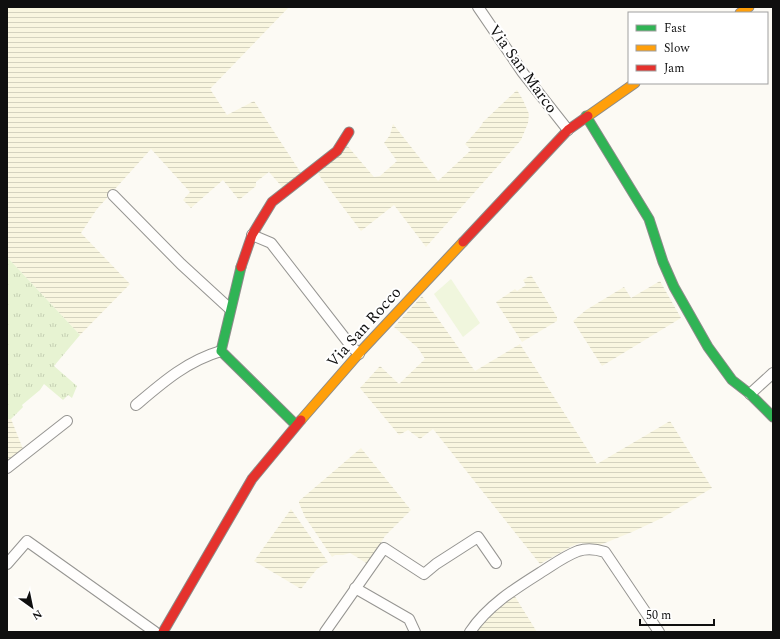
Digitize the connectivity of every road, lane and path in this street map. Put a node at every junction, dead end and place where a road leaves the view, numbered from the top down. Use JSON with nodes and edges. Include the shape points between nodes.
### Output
{"nodes":[{"id":1,"x":478,"y":7,"type":"edge"},
{"id":2,"x":634,"y":84,"type":"edge"},
{"id":3,"x":586,"y":116,"type":"junction"},
{"id":4,"x":568,"y":130,"type":"junction"},
{"id":5,"x":349,"y":132,"type":"dead end"},
{"id":6,"x":113,"y":195,"type":"dead end"},
{"id":7,"x":252,"y":235,"type":"junction"},
{"id":8,"x":230,"y":309,"type":"junction"},
{"id":9,"x":221,"y":351,"type":"junction"},
{"id":10,"x":359,"y":354,"type":"junction"},
{"id":11,"x":773,"y":373,"type":"edge"},
{"id":12,"x":750,"y":394,"type":"junction"},
{"id":13,"x":136,"y":405,"type":"dead end"},
{"id":14,"x":773,"y":417,"type":"edge"},
{"id":15,"x":67,"y":421,"type":"dead end"},
{"id":16,"x":296,"y":425,"type":"junction"},
{"id":17,"x":7,"y":468,"type":"edge"},
{"id":18,"x":496,"y":563,"type":"dead end"},
{"id":19,"x":7,"y":564,"type":"edge"},
{"id":20,"x":354,"y":588,"type":"junction"},
{"id":21,"x":155,"y":632,"type":"edge"},
{"id":22,"x":163,"y":632,"type":"edge"},
{"id":23,"x":325,"y":632,"type":"edge"},
{"id":24,"x":415,"y":632,"type":"edge"},
{"id":25,"x":470,"y":632,"type":"edge"},
{"id":26,"x":659,"y":632,"type":"edge"}],
"edges":[{"from":1,"to":4,"type":"street","name":"Via San Marco"},
{"from":2,"to":3,"type":"street","name":"Via San Rocco"},
{"from":3,"to":4,"type":"street","name":"Via San Rocco"},
{"from":3,"to":12,"type":"street","via":[[649,219],[666,268],[708,347],[732,380]]},
{"from":4,"to":10,"type":"street","name":"Via San Rocco"},
{"from":5,"to":7,"type":"street","via":[[337,151],[272,202]]},
{"from":6,"to":8,"type":"street"},
{"from":7,"to":8,"type":"street"},
{"from":7,"to":10,"type":"street","via":[[271,243]]},
{"from":8,"to":9,"type":"street"},
{"from":9,"to":13,"type":"street","via":[[187,364]]},
{"from":9,"to":16,"type":"street"},
{"from":10,"to":16,"type":"street","name":"Via San Rocco"},
{"from":11,"to":12,"type":"street"},
{"from":12,"to":14,"type":"street"},
{"from":15,"to":17,"type":"street"},
{"from":16,"to":22,"type":"street","name":"Via San Rocco","via":[[252,479]]},
{"from":18,"to":20,"type":"street","via":[[478,537],[424,574],[384,548]]},
{"from":19,"to":21,"type":"street","via":[[27,541]]},
{"from":20,"to":23,"type":"street"},
{"from":20,"to":24,"type":"street","via":[[409,619]]},
{"from":25,"to":26,"type":"street","via":[[486,611],[512,591],[565,557],[579,551],[594,549],[605,552]]}]}
